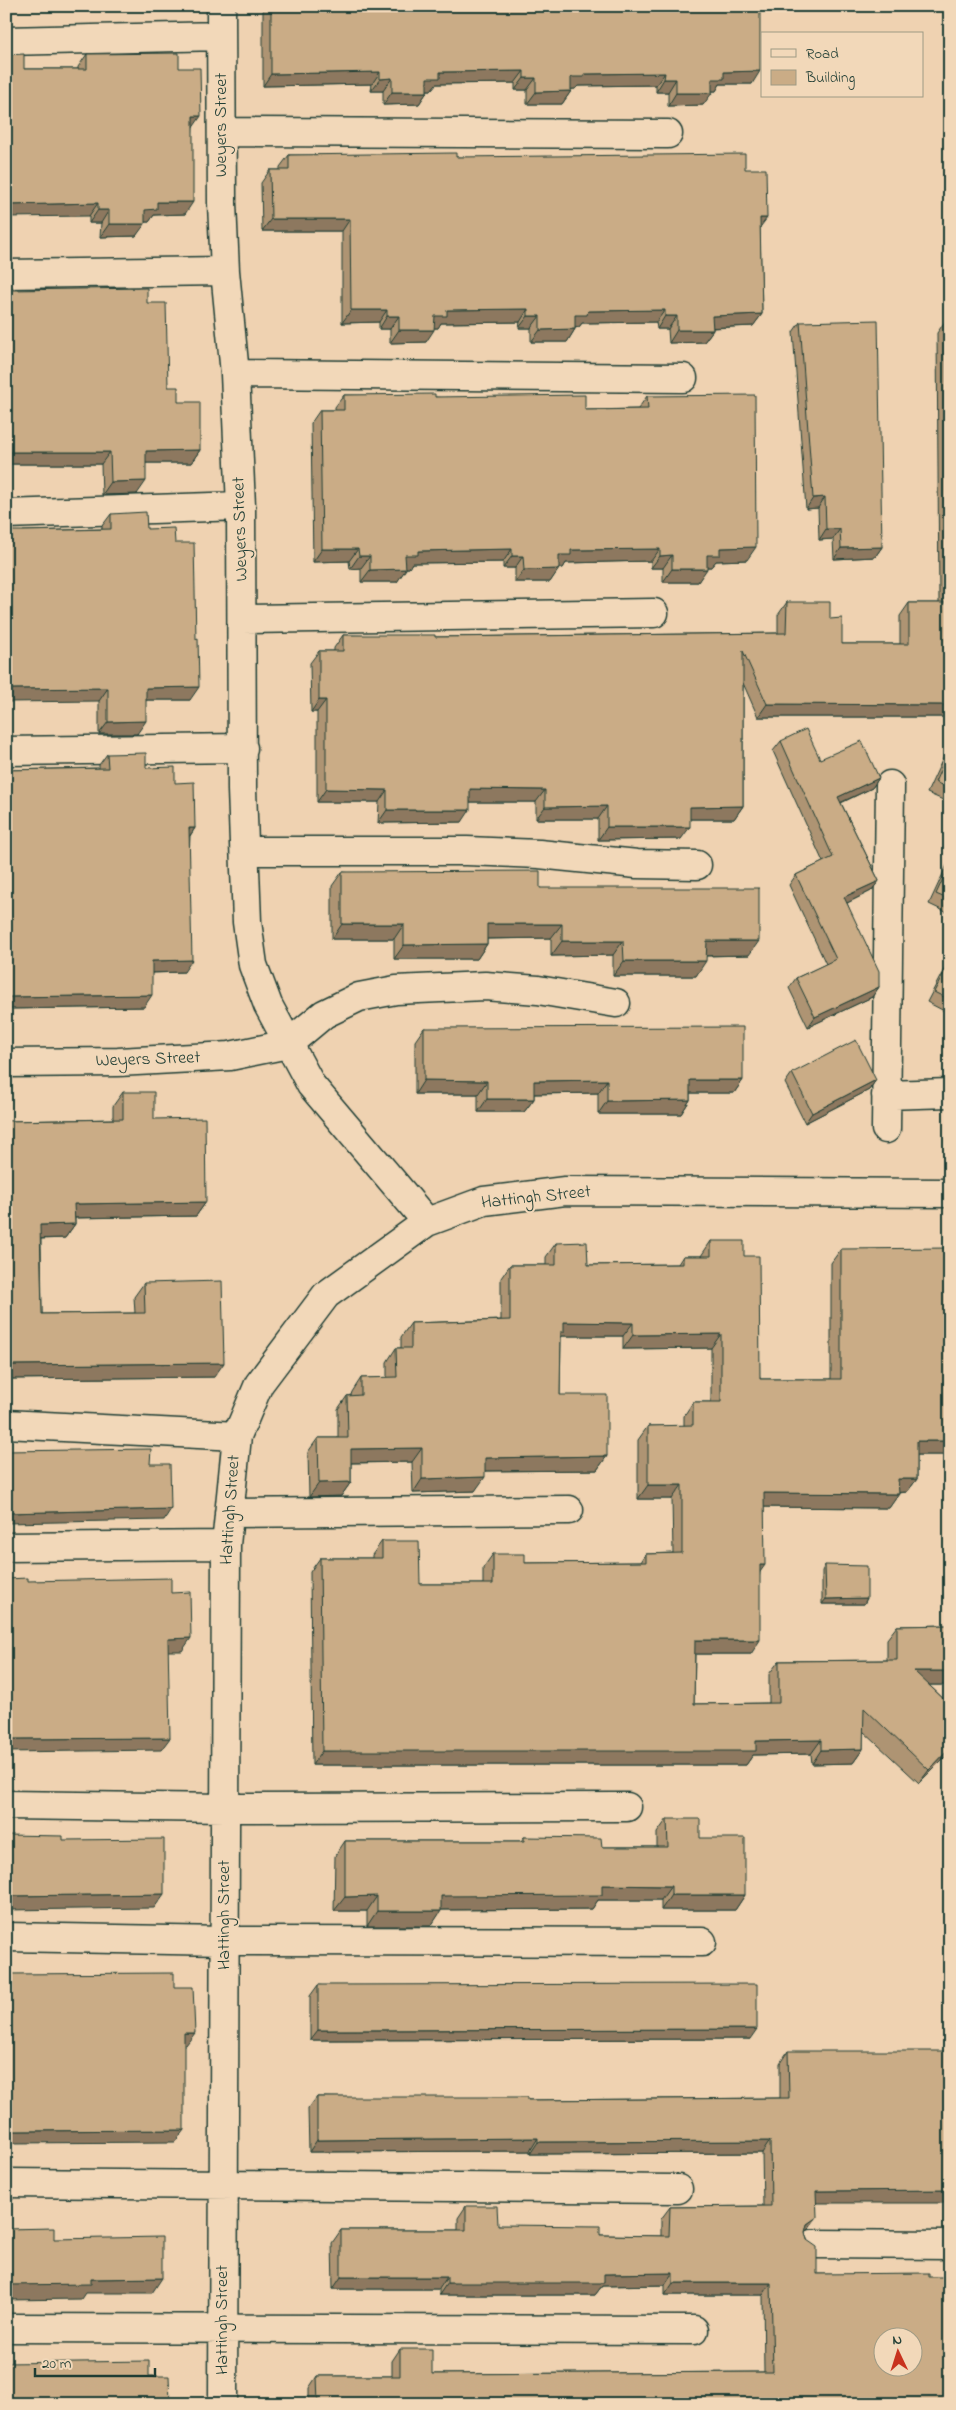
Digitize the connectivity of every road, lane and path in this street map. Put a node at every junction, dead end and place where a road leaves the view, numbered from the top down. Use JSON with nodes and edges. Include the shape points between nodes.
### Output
{"nodes":[{"id":1,"x":221,"y":6,"type":"edge"},
{"id":2,"x":221,"y":36,"type":"junction"},
{"id":3,"x":6,"y":42,"type":"edge"},
{"id":4,"x":223,"y":132,"type":"junction"},
{"id":5,"x":668,"y":134,"type":"dead end"},
{"id":6,"x":225,"y":271,"type":"junction"},
{"id":7,"x":6,"y":274,"type":"edge"},
{"id":8,"x":235,"y":374,"type":"junction"},
{"id":9,"x":683,"y":378,"type":"dead end"},
{"id":10,"x":241,"y":506,"type":"junction"},
{"id":11,"x":6,"y":514,"type":"edge"},
{"id":12,"x":654,"y":613,"type":"dead end"},
{"id":13,"x":243,"y":619,"type":"junction"},
{"id":14,"x":243,"y":748,"type":"junction"},
{"id":15,"x":6,"y":751,"type":"edge"},
{"id":16,"x":890,"y":785,"type":"dead end"},
{"id":17,"x":245,"y":851,"type":"junction"},
{"id":18,"x":697,"y":865,"type":"dead end"},
{"id":19,"x":616,"y":1003,"type":"dead end"},
{"id":20,"x":288,"y":1044,"type":"junction"},
{"id":21,"x":6,"y":1063,"type":"edge"},
{"id":22,"x":950,"y":1093,"type":"edge"},
{"id":23,"x":886,"y":1095,"type":"junction"},
{"id":24,"x":886,"y":1129,"type":"dead end"},
{"id":25,"x":950,"y":1193,"type":"edge"},
{"id":26,"x":427,"y":1222,"type":"junction"},
{"id":27,"x":6,"y":1424,"type":"edge"},
{"id":28,"x":237,"y":1436,"type":"junction"},
{"id":29,"x":569,"y":1510,"type":"dead end"},
{"id":30,"x":229,"y":1512,"type":"junction"},
{"id":31,"x":226,"y":1546,"type":"junction"},
{"id":32,"x":6,"y":1547,"type":"edge"},
{"id":33,"x":6,"y":1805,"type":"edge"},
{"id":34,"x":627,"y":1807,"type":"dead end"},
{"id":35,"x":225,"y":1808,"type":"junction"},
{"id":36,"x":6,"y":1937,"type":"edge"},
{"id":37,"x":225,"y":1941,"type":"junction"},
{"id":38,"x":702,"y":1942,"type":"dead end"},
{"id":39,"x":6,"y":2183,"type":"edge"},
{"id":40,"x":224,"y":2187,"type":"junction"},
{"id":41,"x":678,"y":2189,"type":"dead end"},
{"id":42,"x":812,"y":2244,"type":"edge"},
{"id":43,"x":950,"y":2245,"type":"edge"},
{"id":44,"x":6,"y":2328,"type":"edge"},
{"id":45,"x":223,"y":2328,"type":"junction"},
{"id":46,"x":694,"y":2330,"type":"dead end"},
{"id":47,"x":223,"y":2404,"type":"edge"}],
"edges":[{"from":1,"to":2,"type":"street","name":"Weyers Street"},
{"from":2,"to":3,"type":"street"},
{"from":2,"to":4,"type":"street","name":"Weyers Street"},
{"from":4,"to":5,"type":"street"},
{"from":4,"to":6,"type":"street","name":"Weyers Street"},
{"from":6,"to":7,"type":"street"},
{"from":6,"to":8,"type":"street","name":"Weyers Street"},
{"from":8,"to":9,"type":"street"},
{"from":8,"to":10,"type":"street","name":"Weyers Street"},
{"from":10,"to":11,"type":"street"},
{"from":10,"to":13,"type":"street","name":"Weyers Street"},
{"from":12,"to":13,"type":"street"},
{"from":13,"to":14,"type":"street","name":"Weyers Street"},
{"from":14,"to":15,"type":"street"},
{"from":14,"to":17,"type":"street","name":"Weyers Street"},
{"from":16,"to":23,"type":"street"},
{"from":17,"to":18,"type":"street","via":[[539,854],[637,864]]},
{"from":17,"to":20,"type":"street","name":"Weyers Street","via":[[247,922],[253,965]]},
{"from":19,"to":20,"type":"street","via":[[538,990],[485,986],[396,990],[359,997],[333,1009]]},
{"from":20,"to":21,"type":"street","name":"Weyers Street","via":[[230,1056],[194,1059]]},
{"from":20,"to":26,"type":"street","name":"Weyers Street","via":[[312,1085]]},
{"from":22,"to":23,"type":"street"},
{"from":23,"to":24,"type":"street"},
{"from":25,"to":26,"type":"street","name":"Hattingh Street","via":[[565,1191],[484,1201]]},
{"from":26,"to":28,"type":"street","name":"Hattingh Street","via":[[326,1295],[259,1384]]},
{"from":27,"to":28,"type":"street"},
{"from":28,"to":30,"type":"street","name":"Hattingh Street"},
{"from":29,"to":30,"type":"street"},
{"from":30,"to":31,"type":"street","name":"Hattingh Street"},
{"from":31,"to":32,"type":"street"},
{"from":31,"to":35,"type":"street","name":"Hattingh Street"},
{"from":33,"to":35,"type":"street"},
{"from":34,"to":35,"type":"street"},
{"from":35,"to":37,"type":"street","name":"Hattingh Street"},
{"from":36,"to":37,"type":"street"},
{"from":37,"to":38,"type":"street"},
{"from":37,"to":40,"type":"street","name":"Hattingh Street"},
{"from":39,"to":40,"type":"street"},
{"from":40,"to":41,"type":"street"},
{"from":40,"to":45,"type":"street","name":"Hattingh Street"},
{"from":42,"to":43,"type":"street"},
{"from":44,"to":45,"type":"street"},
{"from":45,"to":46,"type":"street"},
{"from":45,"to":47,"type":"street","name":"Hattingh Street"}]}
